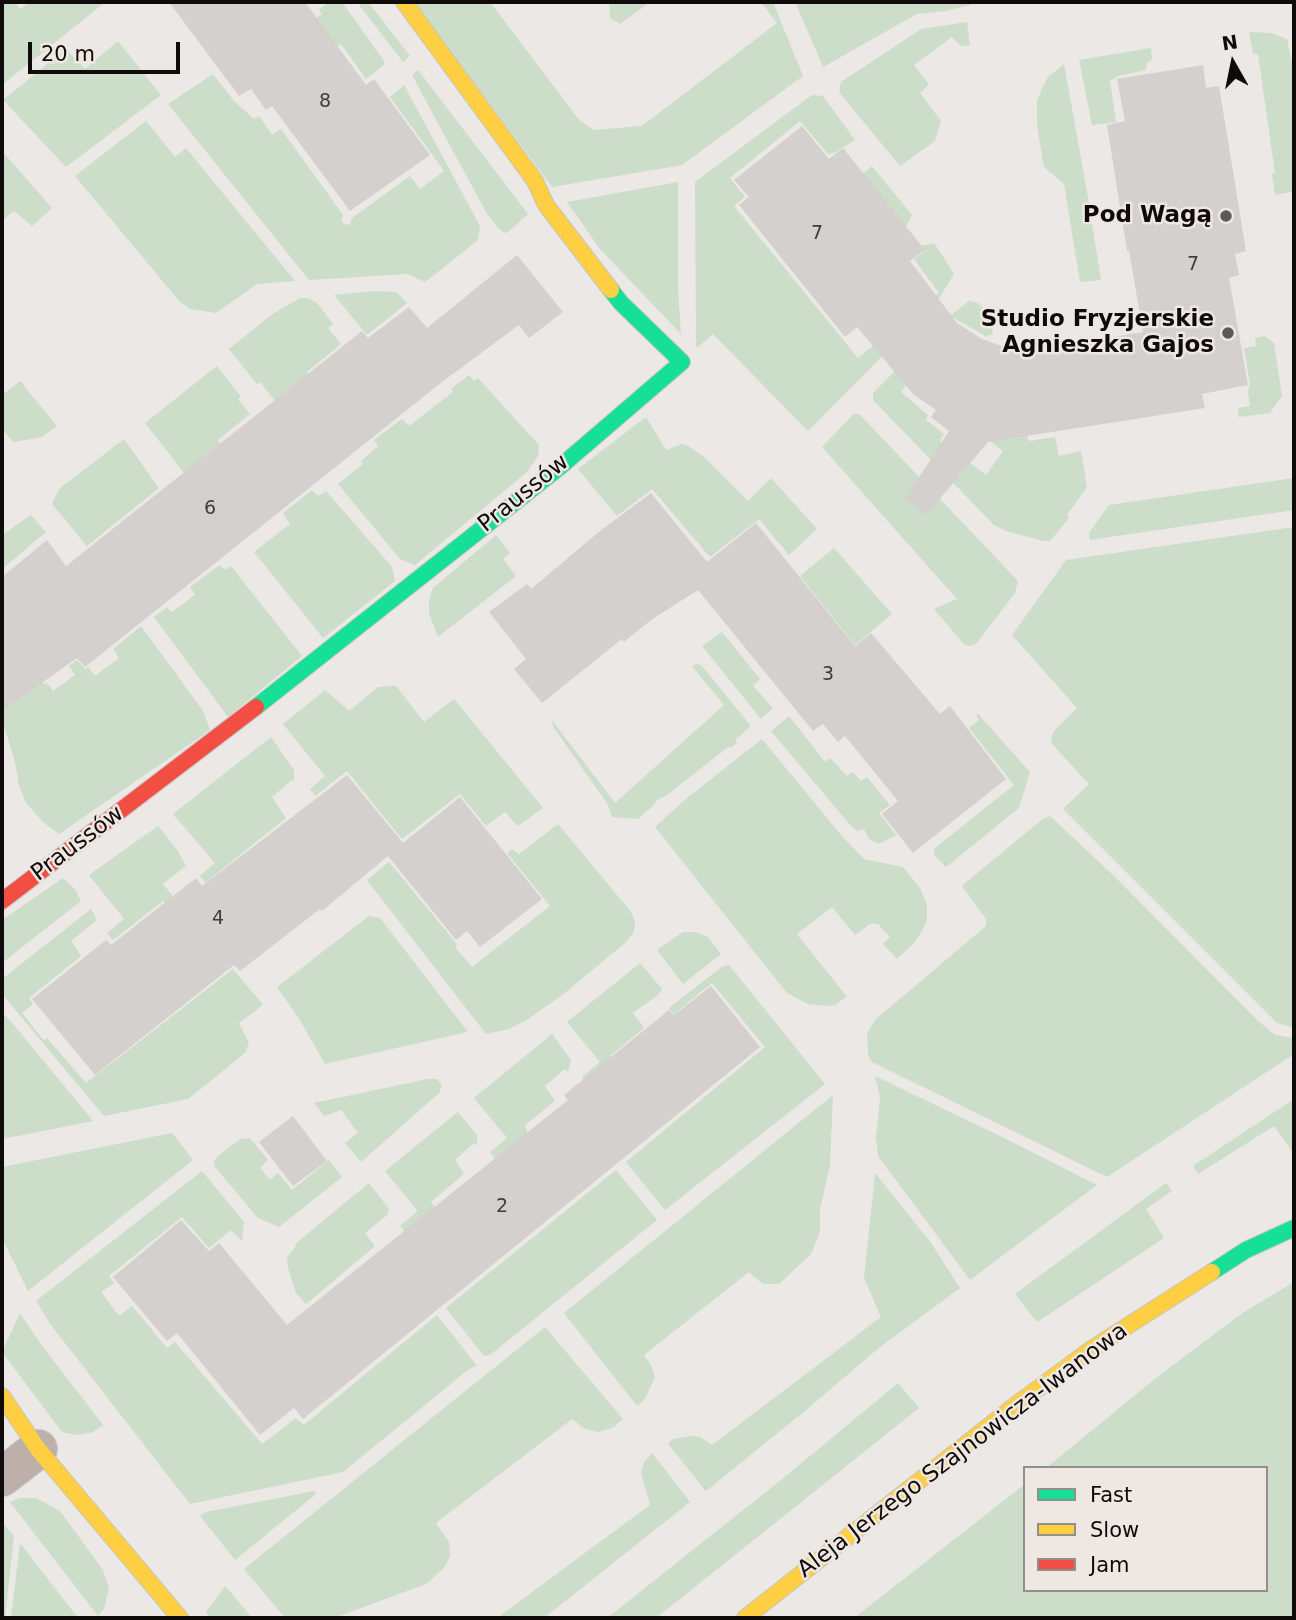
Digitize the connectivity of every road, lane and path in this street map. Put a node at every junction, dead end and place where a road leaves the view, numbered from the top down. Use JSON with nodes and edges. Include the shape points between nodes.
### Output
{"nodes":[{"id":1,"x":404,"y":2,"type":"edge"},
{"id":2,"x":2,"y":901,"type":"edge"},
{"id":3,"x":1294,"y":1228,"type":"edge"},
{"id":4,"x":2,"y":1396,"type":"edge"},
{"id":5,"x":38,"y":1449,"type":"junction"},
{"id":6,"x":2,"y":1477,"type":"edge"},
{"id":7,"x":165,"y":1613,"type":"edge"},
{"id":8,"x":745,"y":1618,"type":"edge"}],
"edges":[{"from":1,"to":2,"type":"street","name":"Praussów","via":[[535,181],[546,205],[621,303],[682,362],[561,466],[191,759]]},
{"from":3,"to":8,"type":"street","name":"Aleja Jerzego Szajnowicza-Iwanowa","via":[[1246,1250],[1093,1348]]},
{"from":4,"to":5,"type":"street"},
{"from":5,"to":6,"type":"street"},
{"from":5,"to":7,"type":"street"}]}
